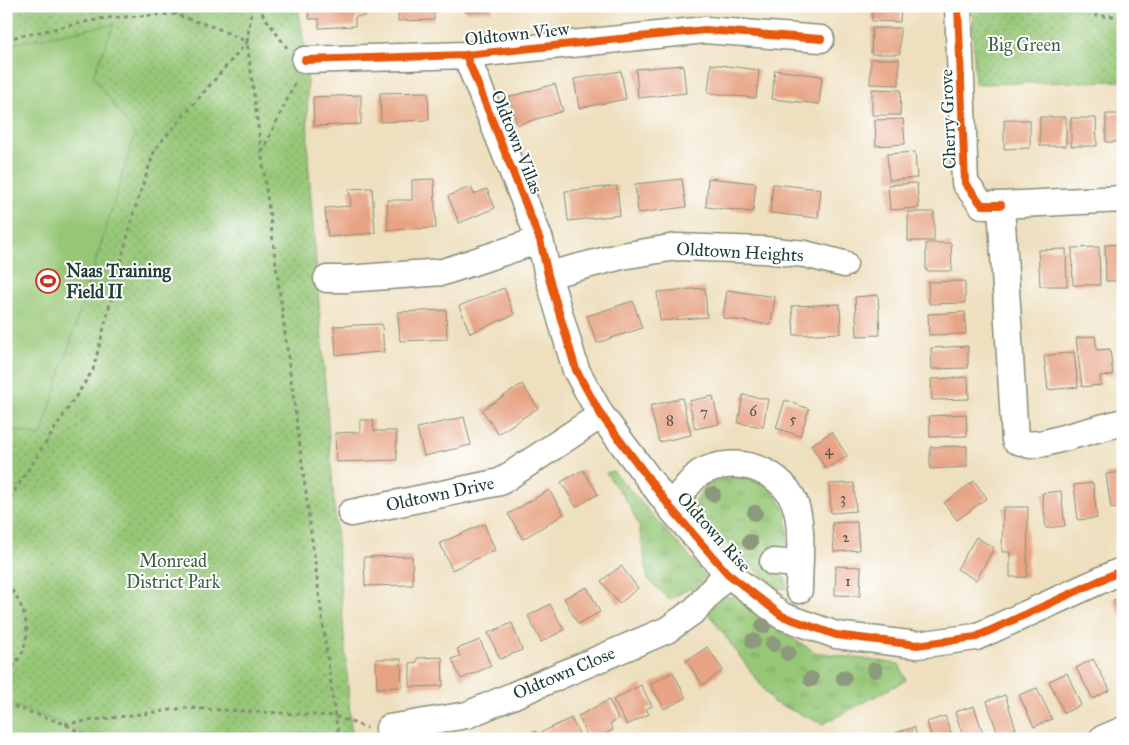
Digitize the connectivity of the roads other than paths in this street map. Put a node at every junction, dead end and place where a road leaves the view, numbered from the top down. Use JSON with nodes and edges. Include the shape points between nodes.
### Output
{"nodes":[{"id":1,"x":958,"y":6,"type":"edge"},
{"id":2,"x":821,"y":39,"type":"dead end"},
{"id":3,"x":466,"y":55,"type":"junction"},
{"id":4,"x":298,"y":63,"type":"road end"},
{"id":5,"x":1123,"y":199,"type":"edge"},
{"id":6,"x":1001,"y":205,"type":"junction"},
{"id":7,"x":540,"y":240,"type":"junction"},
{"id":8,"x":844,"y":264,"type":"dead end"},
{"id":9,"x":548,"y":275,"type":"junction"},
{"id":10,"x":327,"y":279,"type":"dead end"},
{"id":11,"x":601,"y":415,"type":"junction"},
{"id":12,"x":1123,"y":422,"type":"edge"},
{"id":13,"x":670,"y":507,"type":"junction"},
{"id":14,"x":351,"y":512,"type":"dead end"},
{"id":15,"x":773,"y":562,"type":"dead end"},
{"id":16,"x":799,"y":564,"type":"junction"},
{"id":17,"x":1123,"y":570,"type":"edge"},
{"id":18,"x":727,"y":573,"type":"junction"},
{"id":19,"x":799,"y":590,"type":"dead end"},
{"id":20,"x":1123,"y":730,"type":"edge"},
{"id":21,"x":379,"y":734,"type":"edge"},
{"id":22,"x":1102,"y":739,"type":"edge"}],
"edges":[{"from":1,"to":6,"type":"street","name":"Cherry Grove","via":[[965,183],[982,205]]},
{"from":2,"to":3,"type":"street","name":"Oldtown View","via":[[704,30]]},
{"from":3,"to":4,"type":"street","name":"Oldtown View"},
{"from":3,"to":7,"type":"street","name":"Oldtown Villas"},
{"from":5,"to":6,"type":"street","name":"Cherry Grove"},
{"from":6,"to":12,"type":"street","via":[[1015,440],[1038,444]]},
{"from":7,"to":9,"type":"street","name":"Oldtown Rise"},
{"from":7,"to":10,"type":"street","via":[[442,272]]},
{"from":8,"to":9,"type":"street","name":"Oldtown Heights","via":[[772,250],[676,247],[622,256]]},
{"from":9,"to":11,"type":"street","name":"Oldtown Rise","via":[[576,370]]},
{"from":11,"to":13,"type":"street","name":"Oldtown Rise"},
{"from":11,"to":14,"type":"street","name":"Oldtown Drive","via":[[500,482]]},
{"from":13,"to":16,"type":"street","via":[[700,473],[733,465],[756,467],[783,484],[793,497],[800,539]]},
{"from":13,"to":18,"type":"street","name":"Oldtown Rise"},
{"from":15,"to":16,"type":"street"},
{"from":16,"to":19,"type":"street"},
{"from":17,"to":18,"type":"street","name":"Oldtown Rise","via":[[976,637],[917,645],[836,636],[782,616]]},
{"from":18,"to":21,"type":"street","name":"Oldtown Close","via":[[695,610],[667,630],[467,714],[389,728]]},
{"from":20,"to":22,"type":"street"}]}
